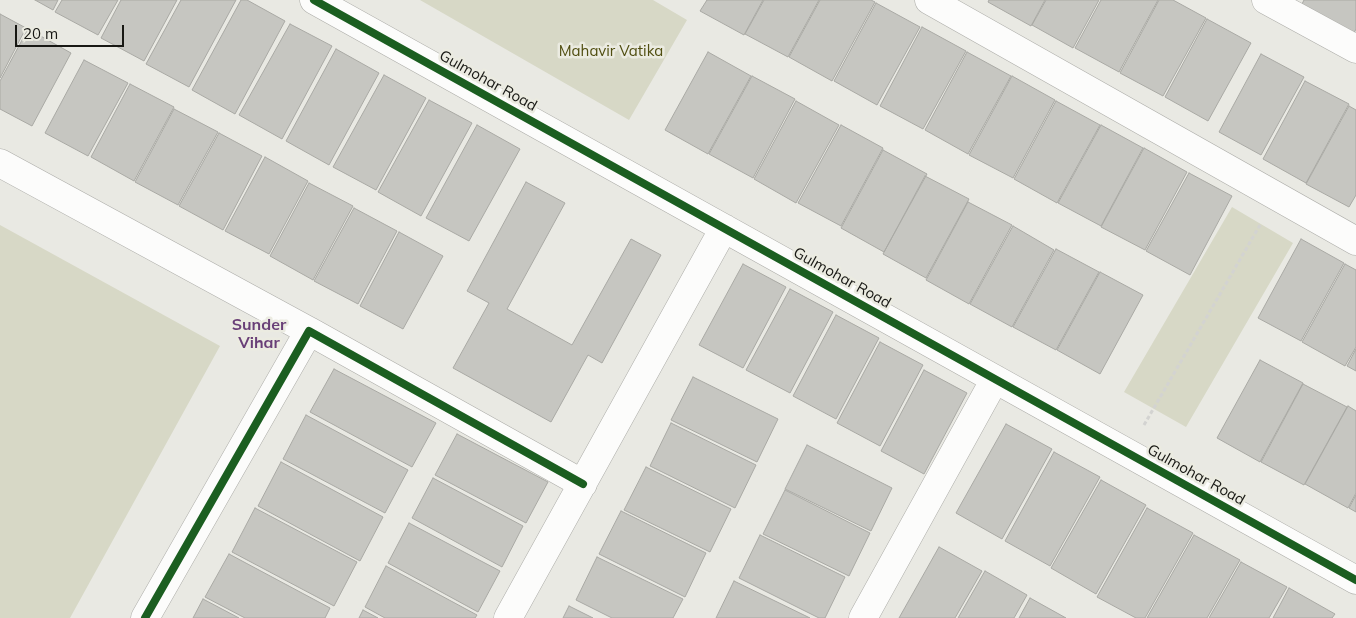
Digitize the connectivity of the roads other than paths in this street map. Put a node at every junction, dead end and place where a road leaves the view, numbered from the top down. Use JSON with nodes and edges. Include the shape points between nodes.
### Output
{"nodes":[{"id":1,"x":314,"y":0,"type":"edge"},
{"id":2,"x":929,"y":0,"type":"edge"},
{"id":3,"x":1266,"y":0,"type":"edge"},
{"id":4,"x":358,"y":10,"type":"edge"},
{"id":5,"x":1356,"y":50,"type":"edge"},
{"id":6,"x":0,"y":163,"type":"edge"},
{"id":7,"x":724,"y":228,"type":"junction"},
{"id":8,"x":1356,"y":241,"type":"edge"},
{"id":9,"x":309,"y":331,"type":"junction"},
{"id":10,"x":995,"y":379,"type":"junction"},
{"id":11,"x":583,"y":484,"type":"junction"},
{"id":12,"x":1356,"y":580,"type":"edge"},
{"id":13,"x":145,"y":618,"type":"edge"},
{"id":14,"x":508,"y":618,"type":"edge"},
{"id":15,"x":864,"y":618,"type":"edge"}],
"edges":[{"from":1,"to":4,"type":"street","name":"Gulmohar Road"},
{"from":2,"to":8,"type":"street"},
{"from":3,"to":5,"type":"street"},
{"from":4,"to":7,"type":"street","name":"Gulmohar Road"},
{"from":6,"to":9,"type":"street"},
{"from":7,"to":10,"type":"street","name":"Gulmohar Road"},
{"from":7,"to":11,"type":"street"},
{"from":9,"to":11,"type":"street"},
{"from":9,"to":13,"type":"street"},
{"from":10,"to":12,"type":"street","name":"Gulmohar Road"},
{"from":10,"to":15,"type":"street"},
{"from":11,"to":14,"type":"street"}]}
